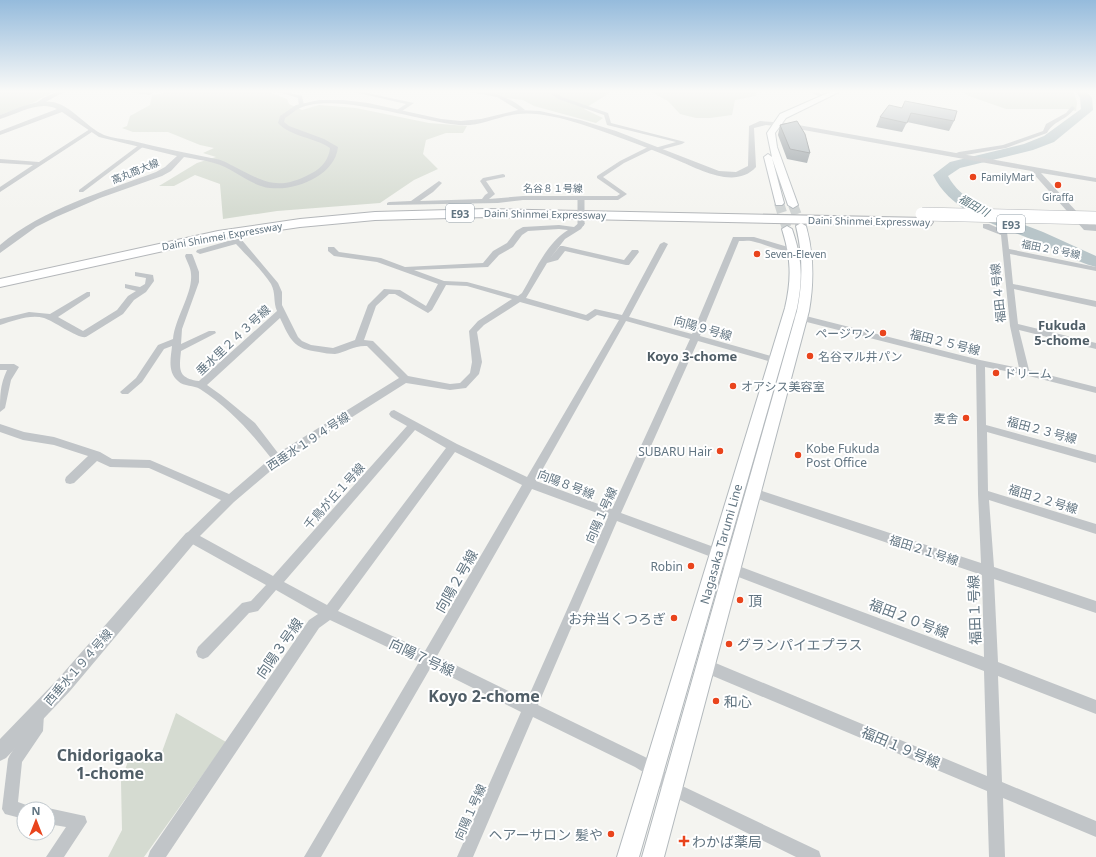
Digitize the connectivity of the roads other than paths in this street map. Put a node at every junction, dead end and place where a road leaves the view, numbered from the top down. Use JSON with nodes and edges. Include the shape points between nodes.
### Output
{"nodes":[{"id":1,"x":89,"y":132,"type":"edge"},
{"id":2,"x":95,"y":132,"type":"edge"},
{"id":3,"x":297,"y":132,"type":"edge"},
{"id":4,"x":612,"y":132,"type":"edge"},
{"id":5,"x":641,"y":132,"type":"edge"},
{"id":6,"x":751,"y":132,"type":"edge"},
{"id":7,"x":764,"y":132,"type":"edge"},
{"id":8,"x":772,"y":132,"type":"edge"},
{"id":9,"x":823,"y":132,"type":"edge"},
{"id":10,"x":1045,"y":132,"type":"edge"},
{"id":11,"x":141,"y":146,"type":"junction"},
{"id":12,"x":654,"y":148,"type":"junction"},
{"id":13,"x":182,"y":155,"type":"junction"},
{"id":14,"x":954,"y":155,"type":"junction"},
{"id":15,"x":0,"y":161,"type":"edge"},
{"id":16,"x":39,"y":164,"type":"junction"},
{"id":17,"x":1033,"y":168,"type":"junction"},
{"id":18,"x":503,"y":176,"type":"dead end"},
{"id":19,"x":1096,"y":180,"type":"edge"},
{"id":20,"x":439,"y":183,"type":"dead end"},
{"id":21,"x":0,"y":190,"type":"edge"},
{"id":22,"x":80,"y":191,"type":"dead end"},
{"id":23,"x":580,"y":199,"type":"junction"},
{"id":24,"x":484,"y":201,"type":"junction"},
{"id":25,"x":414,"y":202,"type":"junction"},
{"id":26,"x":779,"y":203,"type":"tunnel mouth"},
{"id":27,"x":389,"y":204,"type":"dead end"},
{"id":28,"x":794,"y":206,"type":"tunnel mouth"},
{"id":29,"x":1072,"y":212,"type":"junction"},
{"id":30,"x":924,"y":218,"type":"junction"},
{"id":31,"x":1096,"y":218,"type":"edge"},
{"id":32,"x":578,"y":226,"type":"junction"},
{"id":33,"x":986,"y":226,"type":"dead end"},
{"id":34,"x":1096,"y":227,"type":"edge"},
{"id":35,"x":664,"y":244,"type":"dead end"},
{"id":36,"x":331,"y":249,"type":"dead end"},
{"id":37,"x":0,"y":250,"type":"edge"},
{"id":38,"x":794,"y":250,"type":"junction"},
{"id":39,"x":1006,"y":251,"type":"junction"},
{"id":40,"x":200,"y":252,"type":"dead end"},
{"id":41,"x":635,"y":252,"type":"dead end"},
{"id":42,"x":189,"y":256,"type":"dead end"},
{"id":43,"x":545,"y":261,"type":"junction"},
{"id":44,"x":404,"y":268,"type":"junction"},
{"id":45,"x":1095,"y":268,"type":"edge"},
{"id":46,"x":138,"y":274,"type":"dead end"},
{"id":47,"x":0,"y":275,"type":"edge"},
{"id":48,"x":0,"y":283,"type":"edge"},
{"id":49,"x":443,"y":283,"type":"junction"},
{"id":50,"x":128,"y":286,"type":"dead end"},
{"id":51,"x":1010,"y":286,"type":"junction"},
{"id":52,"x":143,"y":290,"type":"junction"},
{"id":53,"x":87,"y":294,"type":"dead end"},
{"id":54,"x":520,"y":299,"type":"junction"},
{"id":55,"x":1096,"y":304,"type":"edge"},
{"id":56,"x":281,"y":312,"type":"junction"},
{"id":57,"x":795,"y":316,"type":"junction"},
{"id":58,"x":50,"y":318,"type":"junction"},
{"id":59,"x":624,"y":318,"type":"junction"},
{"id":60,"x":0,"y":322,"type":"edge"},
{"id":61,"x":1014,"y":326,"type":"junction"},
{"id":62,"x":212,"y":333,"type":"dead end"},
{"id":63,"x":695,"y":338,"type":"junction"},
{"id":64,"x":359,"y":342,"type":"junction"},
{"id":65,"x":176,"y":346,"type":"junction"},
{"id":66,"x":1096,"y":346,"type":"edge"},
{"id":67,"x":775,"y":360,"type":"junction"},
{"id":68,"x":980,"y":363,"type":"junction"},
{"id":69,"x":0,"y":367,"type":"edge"},
{"id":70,"x":1025,"y":372,"type":"junction"},
{"id":71,"x":405,"y":379,"type":"junction"},
{"id":72,"x":201,"y":386,"type":"junction"},
{"id":73,"x":1096,"y":390,"type":"edge"},
{"id":74,"x":125,"y":392,"type":"dead end"},
{"id":75,"x":0,"y":408,"type":"edge"},
{"id":76,"x":394,"y":414,"type":"dead end"},
{"id":77,"x":414,"y":425,"type":"junction"},
{"id":78,"x":981,"y":427,"type":"junction"},
{"id":79,"x":0,"y":428,"type":"edge"},
{"id":80,"x":453,"y":447,"type":"junction"},
{"id":81,"x":96,"y":456,"type":"junction"},
{"id":82,"x":277,"y":459,"type":"junction"},
{"id":83,"x":1096,"y":459,"type":"edge"},
{"id":84,"x":70,"y":480,"type":"dead end"},
{"id":85,"x":529,"y":483,"type":"junction"},
{"id":86,"x":753,"y":493,"type":"junction"},
{"id":87,"x":983,"y":494,"type":"junction"},
{"id":88,"x":230,"y":499,"type":"junction"},
{"id":89,"x":614,"y":516,"type":"junction"},
{"id":90,"x":1096,"y":529,"type":"edge"},
{"id":91,"x":191,"y":537,"type":"junction"},
{"id":92,"x":718,"y":554,"type":"junction"},
{"id":93,"x":732,"y":569,"type":"junction"},
{"id":94,"x":988,"y":572,"type":"junction"},
{"id":95,"x":274,"y":583,"type":"junction"},
{"id":96,"x":1096,"y":607,"type":"edge"},
{"id":97,"x":329,"y":614,"type":"junction"},
{"id":98,"x":203,"y":652,"type":"dead end"},
{"id":99,"x":428,"y":659,"type":"junction"},
{"id":100,"x":706,"y":666,"type":"junction"},
{"id":101,"x":991,"y":667,"type":"junction"},
{"id":102,"x":1096,"y":707,"type":"edge"},
{"id":103,"x":530,"y":710,"type":"junction"},
{"id":104,"x":37,"y":714,"type":"junction"},
{"id":105,"x":0,"y":752,"type":"edge"},
{"id":106,"x":653,"y":770,"type":"junction"},
{"id":107,"x":995,"y":786,"type":"junction"},
{"id":108,"x":671,"y":788,"type":"junction"},
{"id":109,"x":16,"y":810,"type":"edge"},
{"id":110,"x":56,"y":818,"type":"edge"},
{"id":111,"x":1096,"y":829,"type":"edge"},
{"id":112,"x":54,"y":857,"type":"edge"},
{"id":113,"x":156,"y":857,"type":"edge"},
{"id":114,"x":312,"y":857,"type":"edge"},
{"id":115,"x":465,"y":857,"type":"edge"},
{"id":116,"x":628,"y":857,"type":"edge"},
{"id":117,"x":653,"y":857,"type":"edge"},
{"id":118,"x":813,"y":857,"type":"edge"},
{"id":119,"x":997,"y":857,"type":"edge"}],
"edges":[{"from":1,"to":16,"type":"street"},
{"from":2,"to":11,"type":"street","name":"高丸商大線","via":[[101,136]]},
{"from":3,"to":13,"type":"street","via":[[328,142],[334,147],[333,156],[318,173],[303,181],[287,185],[271,186],[260,183],[217,161]]},
{"from":4,"to":12,"type":"street"},
{"from":5,"to":12,"type":"street","name":"名谷８１号線","via":[[682,142]]},
{"from":6,"to":12,"type":"street","via":[[753,163],[749,170],[740,174],[715,172]]},
{"from":7,"to":26,"type":"main road","via":[[765,147]]},
{"from":8,"to":28,"type":"main road","via":[[772,143]]},
{"from":9,"to":14,"type":"street"},
{"from":10,"to":14,"type":"street","via":[[996,149]]},
{"from":11,"to":13,"type":"street","name":"高丸商大線"},
{"from":11,"to":22,"type":"street"},
{"from":12,"to":23,"type":"street","name":"名谷８１号線","via":[[622,162],[599,177],[624,194],[618,198]]},
{"from":13,"to":37,"type":"street","name":"高丸商大線","via":[[159,174],[52,216]]},
{"from":14,"to":17,"type":"street"},
{"from":15,"to":16,"type":"street"},
{"from":16,"to":21,"type":"street"},
{"from":17,"to":19,"type":"street"},
{"from":17,"to":29,"type":"street"},
{"from":18,"to":24,"type":"street","via":[[483,181],[492,194]]},
{"from":20,"to":25,"type":"street"},
{"from":23,"to":24,"type":"street","name":"名谷８１号線","via":[[523,198]]},
{"from":23,"to":32,"type":"street","bridge":true},
{"from":24,"to":25,"type":"street","name":"名谷８１号線"},
{"from":25,"to":27,"type":"street","name":"名谷８１号線"},
{"from":29,"to":31,"type":"street"},
{"from":29,"to":34,"type":"street","via":[[1087,228]]},
{"from":30,"to":31,"type":"highway","name":"Daini Shinmei Expressway","number":"E93","bridge":true},
{"from":30,"to":34,"type":"highway","name":"Daini Shinmei Expressway","number":"E93"},
{"from":30,"to":47,"type":"highway","name":"Daini Shinmei Expressway","number":"E93","via":[[495,206],[373,210],[300,216],[216,229]]},
{"from":30,"to":48,"type":"highway","name":"Daini Shinmei Expressway","number":"E93","via":[[480,213],[382,216],[300,223],[218,235]]},
{"from":32,"to":43,"type":"street","via":[[562,237]]},
{"from":32,"to":44,"type":"street","via":[[526,229],[485,265]]},
{"from":33,"to":39,"type":"street","name":"福田４号線","via":[[1004,234]]},
{"from":35,"to":59,"type":"street","name":"向陽２号線"},
{"from":36,"to":44,"type":"street","via":[[337,254],[378,260]]},
{"from":38,"to":57,"type":"main road","name":"Nagasaka Tarumi Line"},
{"from":38,"to":57,"type":"main road","name":"Nagasaka Tarumi Line","via":[[794,228],[807,251],[809,266],[808,284]]},
{"from":38,"to":63,"type":"street","name":"向陽１号線","via":[[754,239],[736,239]]},
{"from":39,"to":45,"type":"street","name":"福田２８号線"},
{"from":39,"to":51,"type":"street","name":"福田４号線"},
{"from":40,"to":56,"type":"street","via":[[238,241],[274,283]]},
{"from":41,"to":43,"type":"street","via":[[626,263],[563,248],[555,258]]},
{"from":42,"to":65,"type":"street","via":[[195,272],[194,282],[178,329]]},
{"from":43,"to":54,"type":"street"},
{"from":44,"to":49,"type":"street"},
{"from":46,"to":52,"type":"street","via":[[150,277],[148,285]]},
{"from":49,"to":54,"type":"street","via":[[467,284]]},
{"from":49,"to":64,"type":"street","via":[[428,310],[397,292],[387,291],[372,305]]},
{"from":50,"to":52,"type":"street"},
{"from":51,"to":55,"type":"street"},
{"from":51,"to":61,"type":"street","name":"福田４号線"},
{"from":52,"to":58,"type":"street","via":[[120,312],[84,335]]},
{"from":53,"to":58,"type":"street"},
{"from":54,"to":59,"type":"street","name":"向陽９号線","via":[[588,318],[595,312]]},
{"from":54,"to":71,"type":"street","via":[[473,330],[477,362],[474,374],[462,386],[450,387]]},
{"from":56,"to":64,"type":"street","via":[[294,338],[309,348],[334,351]]},
{"from":56,"to":72,"type":"street","name":"垂水里２４３号線"},
{"from":57,"to":67,"type":"main road","name":"Nagasaka Tarumi Line"},
{"from":57,"to":68,"type":"street","name":"福田２５号線"},
{"from":57,"to":86,"type":"main road","name":"Nagasaka Tarumi Line"},
{"from":58,"to":60,"type":"street","via":[[22,316]]},
{"from":59,"to":63,"type":"street","name":"向陽９号線"},
{"from":59,"to":85,"type":"street","name":"向陽２号線"},
{"from":61,"to":66,"type":"street"},
{"from":61,"to":70,"type":"street","name":"福田４号線"},
{"from":62,"to":65,"type":"street"},
{"from":63,"to":67,"type":"street","name":"向陽９号線"},
{"from":63,"to":89,"type":"street","name":"向陽１号線"},
{"from":64,"to":71,"type":"street","via":[[370,343]]},
{"from":65,"to":72,"type":"street","via":[[176,372],[181,379]]},
{"from":65,"to":74,"type":"street","via":[[161,347],[144,380]]},
{"from":67,"to":92,"type":"main road","name":"Nagasaka Tarumi Line"},
{"from":68,"to":70,"type":"street","name":"福田２５号線"},
{"from":68,"to":78,"type":"street","name":"福田１号線"},
{"from":69,"to":75,"type":"street","via":[[14,367],[6,380]]},
{"from":70,"to":73,"type":"street","name":"福田２５号線"},
{"from":71,"to":82,"type":"street","name":"西垂水１９４号線"},
{"from":72,"to":82,"type":"street","via":[[218,397],[251,426]]},
{"from":76,"to":77,"type":"street","name":"向陽８号線"},
{"from":77,"to":80,"type":"street","name":"向陽８号線"},
{"from":77,"to":95,"type":"street","name":"千鳥が丘１号線"},
{"from":78,"to":83,"type":"street","name":"福田２３号線"},
{"from":78,"to":87,"type":"street","name":"福田１号線"},
{"from":79,"to":81,"type":"street","via":[[23,436],[54,441]]},
{"from":80,"to":85,"type":"street","name":"向陽８号線"},
{"from":80,"to":97,"type":"street","name":"向陽３号線"},
{"from":81,"to":84,"type":"street"},
{"from":81,"to":88,"type":"street","via":[[110,463],[150,464]]},
{"from":82,"to":88,"type":"street","name":"西垂水１９４号線"},
{"from":85,"to":89,"type":"street","name":"向陽８号線"},
{"from":85,"to":99,"type":"street","name":"向陽２号線"},
{"from":86,"to":93,"type":"main road","name":"Nagasaka Tarumi Line"},
{"from":86,"to":94,"type":"street","name":"福田２１号線"},
{"from":87,"to":90,"type":"street","name":"福田２２号線"},
{"from":87,"to":94,"type":"street","name":"福田１号線"},
{"from":88,"to":91,"type":"street","name":"西垂水１９４号線"},
{"from":89,"to":92,"type":"street","name":"向陽８号線"},
{"from":89,"to":103,"type":"street","name":"向陽１号線"},
{"from":91,"to":95,"type":"street","name":"向陽７号線"},
{"from":91,"to":104,"type":"street","name":"西垂水１９４号線"},
{"from":92,"to":93,"type":"street","name":"向陽８号線"},
{"from":92,"to":106,"type":"main road","name":"Nagasaka Tarumi Line"},
{"from":93,"to":100,"type":"main road","name":"Nagasaka Tarumi Line"},
{"from":93,"to":101,"type":"street","name":"福田２０号線"},
{"from":94,"to":96,"type":"street","name":"福田２１号線"},
{"from":94,"to":101,"type":"street","name":"福田１号線"},
{"from":95,"to":97,"type":"street","name":"向陽７号線"},
{"from":95,"to":98,"type":"street","name":"千鳥が丘１号線","via":[[254,607],[246,607]]},
{"from":97,"to":99,"type":"street","name":"向陽７号線"},
{"from":97,"to":113,"type":"street","name":"向陽３号線","via":[[314,624]]},
{"from":99,"to":103,"type":"street","name":"向陽７号線"},
{"from":99,"to":114,"type":"street","name":"向陽２号線"},
{"from":100,"to":107,"type":"street","name":"福田１９号線"},
{"from":100,"to":108,"type":"main road","name":"Nagasaka Tarumi Line"},
{"from":101,"to":102,"type":"street","name":"福田２０号線"},
{"from":101,"to":107,"type":"street","name":"福田１号線"},
{"from":103,"to":106,"type":"street","name":"向陽７号線"},
{"from":103,"to":115,"type":"street","name":"向陽１号線"},
{"from":104,"to":105,"type":"street","name":"西垂水１９４号線"},
{"from":104,"to":109,"type":"street","via":[[36,731],[15,759],[10,809]]},
{"from":106,"to":108,"type":"street","name":"向陽７号線"},
{"from":106,"to":116,"type":"main road","name":"Nagasaka Tarumi Line"},
{"from":107,"to":111,"type":"street","name":"福田１９号線"},
{"from":107,"to":119,"type":"street","name":"福田１号線"},
{"from":108,"to":117,"type":"main road","name":"Nagasaka Tarumi Line"},
{"from":108,"to":118,"type":"street","name":"向陽７号線"},
{"from":110,"to":112,"type":"street","via":[[79,822]]}]}
